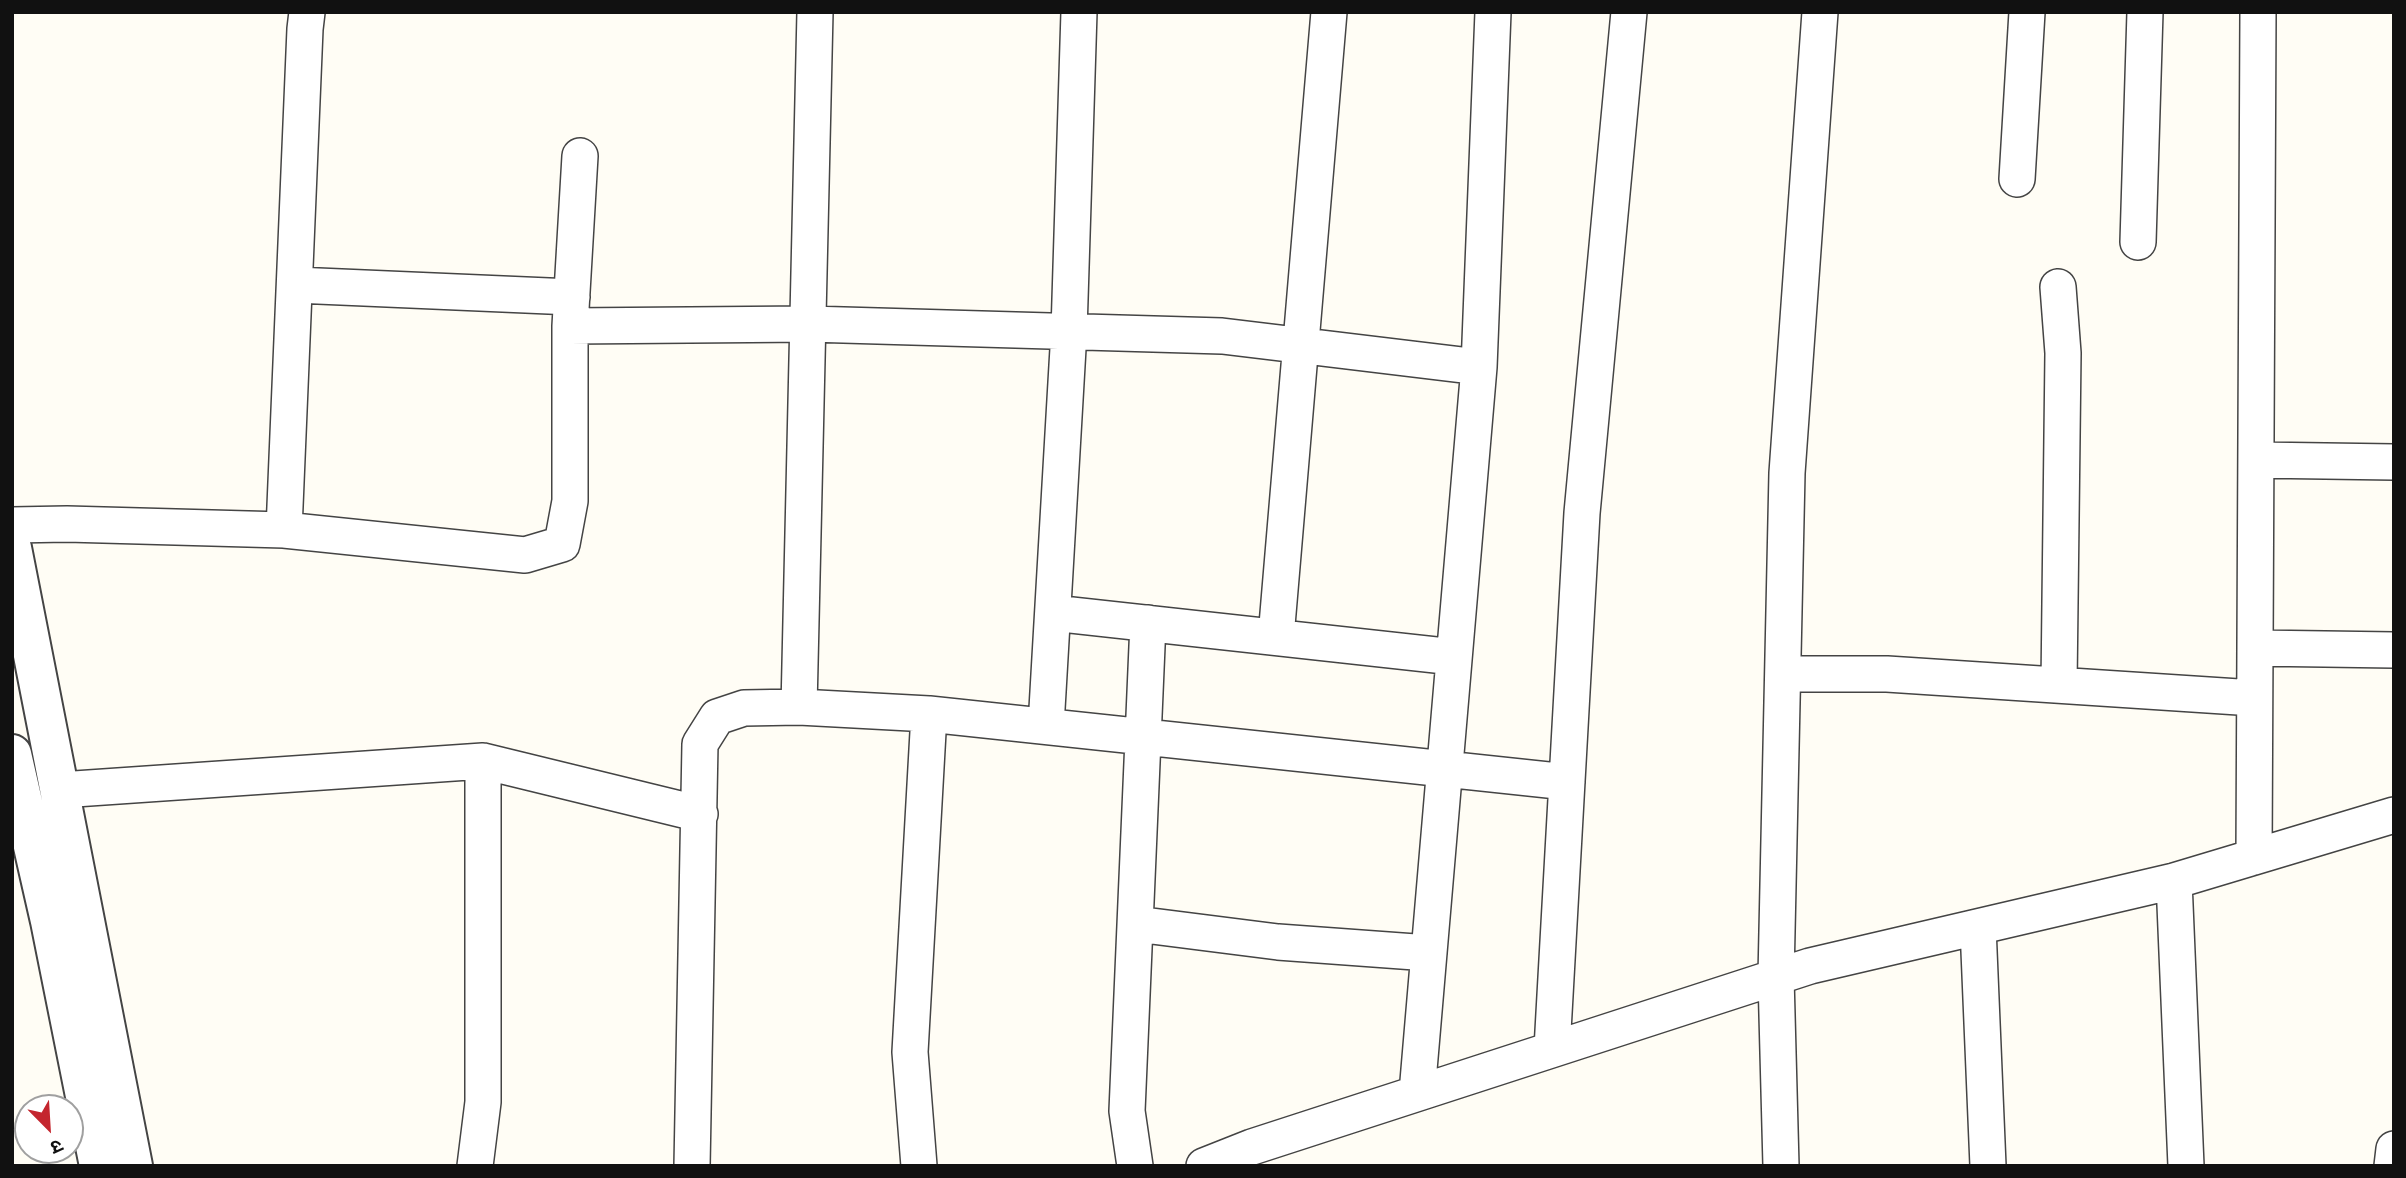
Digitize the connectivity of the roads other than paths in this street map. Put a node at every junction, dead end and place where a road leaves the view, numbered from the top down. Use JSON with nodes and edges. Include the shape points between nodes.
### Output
{"nodes":[{"id":1,"x":307,"y":12,"type":"edge"},
{"id":2,"x":815,"y":12,"type":"edge"},
{"id":3,"x":1079,"y":12,"type":"edge"},
{"id":4,"x":1329,"y":12,"type":"edge"},
{"id":5,"x":1493,"y":12,"type":"edge"},
{"id":6,"x":1629,"y":12,"type":"edge"},
{"id":7,"x":1819,"y":12,"type":"edge"},
{"id":8,"x":2027,"y":12,"type":"edge"},
{"id":9,"x":2145,"y":12,"type":"edge"},
{"id":10,"x":2258,"y":12,"type":"edge"},
{"id":11,"x":580,"y":156,"type":"dead end"},
{"id":12,"x":2017,"y":179,"type":"dead end"},
{"id":13,"x":2138,"y":242,"type":"dead end"},
{"id":14,"x":295,"y":285,"type":"junction"},
{"id":15,"x":2058,"y":287,"type":"dead end"},
{"id":16,"x":571,"y":312,"type":"junction"},
{"id":17,"x":809,"y":324,"type":"junction"},
{"id":18,"x":1069,"y":331,"type":"junction"},
{"id":19,"x":1301,"y":345,"type":"junction"},
{"id":20,"x":1479,"y":367,"type":"junction"},
{"id":21,"x":2256,"y":460,"type":"junction"},
{"id":22,"x":2394,"y":462,"type":"edge"},
{"id":23,"x":12,"y":525,"type":"edge"},
{"id":24,"x":284,"y":530,"type":"junction"},
{"id":25,"x":12,"y":548,"type":"edge"},
{"id":26,"x":1053,"y":613,"type":"junction"},
{"id":27,"x":1148,"y":623,"type":"junction"},
{"id":28,"x":1276,"y":637,"type":"junction"},
{"id":29,"x":2255,"y":648,"type":"junction"},
{"id":30,"x":2394,"y":650,"type":"edge"},
{"id":31,"x":1454,"y":657,"type":"junction"},
{"id":32,"x":1783,"y":674,"type":"junction"},
{"id":33,"x":2059,"y":685,"type":"junction"},
{"id":34,"x":2254,"y":698,"type":"junction"},
{"id":35,"x":799,"y":707,"type":"junction"},
{"id":36,"x":929,"y":714,"type":"junction"},
{"id":37,"x":1046,"y":726,"type":"junction"},
{"id":38,"x":1145,"y":737,"type":"junction"},
{"id":39,"x":12,"y":754,"type":"edge"},
{"id":40,"x":483,"y":761,"type":"junction"},
{"id":41,"x":1445,"y":770,"type":"junction"},
{"id":42,"x":1567,"y":782,"type":"junction"},
{"id":43,"x":60,"y":790,"type":"junction"},
{"id":44,"x":16,"y":794,"type":"edge"},
{"id":45,"x":700,"y":814,"type":"junction"},
{"id":46,"x":2394,"y":815,"type":"edge"},
{"id":47,"x":2254,"y":857,"type":"junction"},
{"id":48,"x":2174,"y":881,"type":"junction"},
{"id":49,"x":1136,"y":924,"type":"junction"},
{"id":50,"x":1978,"y":927,"type":"junction"},
{"id":51,"x":1429,"y":953,"type":"junction"},
{"id":52,"x":1776,"y":977,"type":"junction"},
{"id":53,"x":1552,"y":1049,"type":"junction"},
{"id":54,"x":1417,"y":1093,"type":"junction"},
{"id":55,"x":2394,"y":1149,"type":"edge"},
{"id":56,"x":99,"y":1166,"type":"edge"},
{"id":57,"x":133,"y":1166,"type":"edge"},
{"id":58,"x":475,"y":1166,"type":"edge"},
{"id":59,"x":692,"y":1166,"type":"edge"},
{"id":60,"x":919,"y":1166,"type":"edge"},
{"id":61,"x":1135,"y":1166,"type":"edge"},
{"id":62,"x":1203,"y":1166,"type":"edge"},
{"id":63,"x":1781,"y":1166,"type":"edge"},
{"id":64,"x":1988,"y":1166,"type":"edge"},
{"id":65,"x":2186,"y":1166,"type":"edge"},
{"id":66,"x":2392,"y":1166,"type":"edge"}],
"edges":[{"from":1,"to":14,"type":"street"},
{"from":2,"to":17,"type":"street"},
{"from":3,"to":18,"type":"street"},
{"from":4,"to":19,"type":"street"},
{"from":5,"to":20,"type":"street"},
{"from":6,"to":42,"type":"street","via":[[1582,513]]},
{"from":7,"to":32,"type":"street","via":[[1787,473]]},
{"from":8,"to":12,"type":"street"},
{"from":9,"to":13,"type":"street"},
{"from":10,"to":21,"type":"street"},
{"from":11,"to":16,"type":"street"},
{"from":14,"to":16,"type":"street"},
{"from":14,"to":24,"type":"street"},
{"from":15,"to":33,"type":"street","via":[[2063,353]]},
{"from":16,"to":17,"type":"street"},
{"from":16,"to":24,"type":"street","via":[[570,501],[562,544],[525,555]]},
{"from":17,"to":18,"type":"street"},
{"from":17,"to":35,"type":"street"},
{"from":18,"to":19,"type":"street","via":[[1222,336]]},
{"from":18,"to":26,"type":"street"},
{"from":19,"to":20,"type":"street"},
{"from":19,"to":28,"type":"street"},
{"from":20,"to":31,"type":"street"},
{"from":21,"to":22,"type":"street"},
{"from":21,"to":29,"type":"street"},
{"from":23,"to":24,"type":"street"},
{"from":25,"to":43,"type":"street"},
{"from":26,"to":27,"type":"street"},
{"from":26,"to":37,"type":"street"},
{"from":27,"to":28,"type":"street"},
{"from":27,"to":38,"type":"street"},
{"from":28,"to":31,"type":"street"},
{"from":29,"to":30,"type":"street"},
{"from":29,"to":34,"type":"street"},
{"from":31,"to":41,"type":"street"},
{"from":32,"to":33,"type":"street","via":[[1887,674]]},
{"from":32,"to":52,"type":"street"},
{"from":33,"to":34,"type":"street"},
{"from":34,"to":47,"type":"street"},
{"from":35,"to":36,"type":"street"},
{"from":35,"to":45,"type":"street","via":[[744,708],[717,718],[700,744]]},
{"from":36,"to":37,"type":"street"},
{"from":36,"to":60,"type":"street","via":[[910,1052]]},
{"from":37,"to":38,"type":"street"},
{"from":38,"to":41,"type":"street"},
{"from":38,"to":49,"type":"street"},
{"from":39,"to":44,"type":"street"},
{"from":40,"to":43,"type":"street"},
{"from":40,"to":45,"type":"street"},
{"from":40,"to":58,"type":"street","via":[[483,1102]]},
{"from":41,"to":42,"type":"street"},
{"from":41,"to":51,"type":"street"},
{"from":42,"to":53,"type":"street"},
{"from":43,"to":57,"type":"street"},
{"from":44,"to":56,"type":"street","via":[[50,921]]},
{"from":45,"to":59,"type":"street"},
{"from":46,"to":47,"type":"street"},
{"from":47,"to":48,"type":"street"},
{"from":48,"to":50,"type":"street"},
{"from":48,"to":65,"type":"street"},
{"from":49,"to":51,"type":"street","via":[[1278,942]]},
{"from":49,"to":61,"type":"street","via":[[1127,1111]]},
{"from":50,"to":52,"type":"street"},
{"from":50,"to":64,"type":"street"},
{"from":51,"to":54,"type":"street"},
{"from":52,"to":53,"type":"street"},
{"from":52,"to":63,"type":"street"},
{"from":53,"to":54,"type":"street"},
{"from":54,"to":62,"type":"street"},
{"from":55,"to":66,"type":"street"}]}
